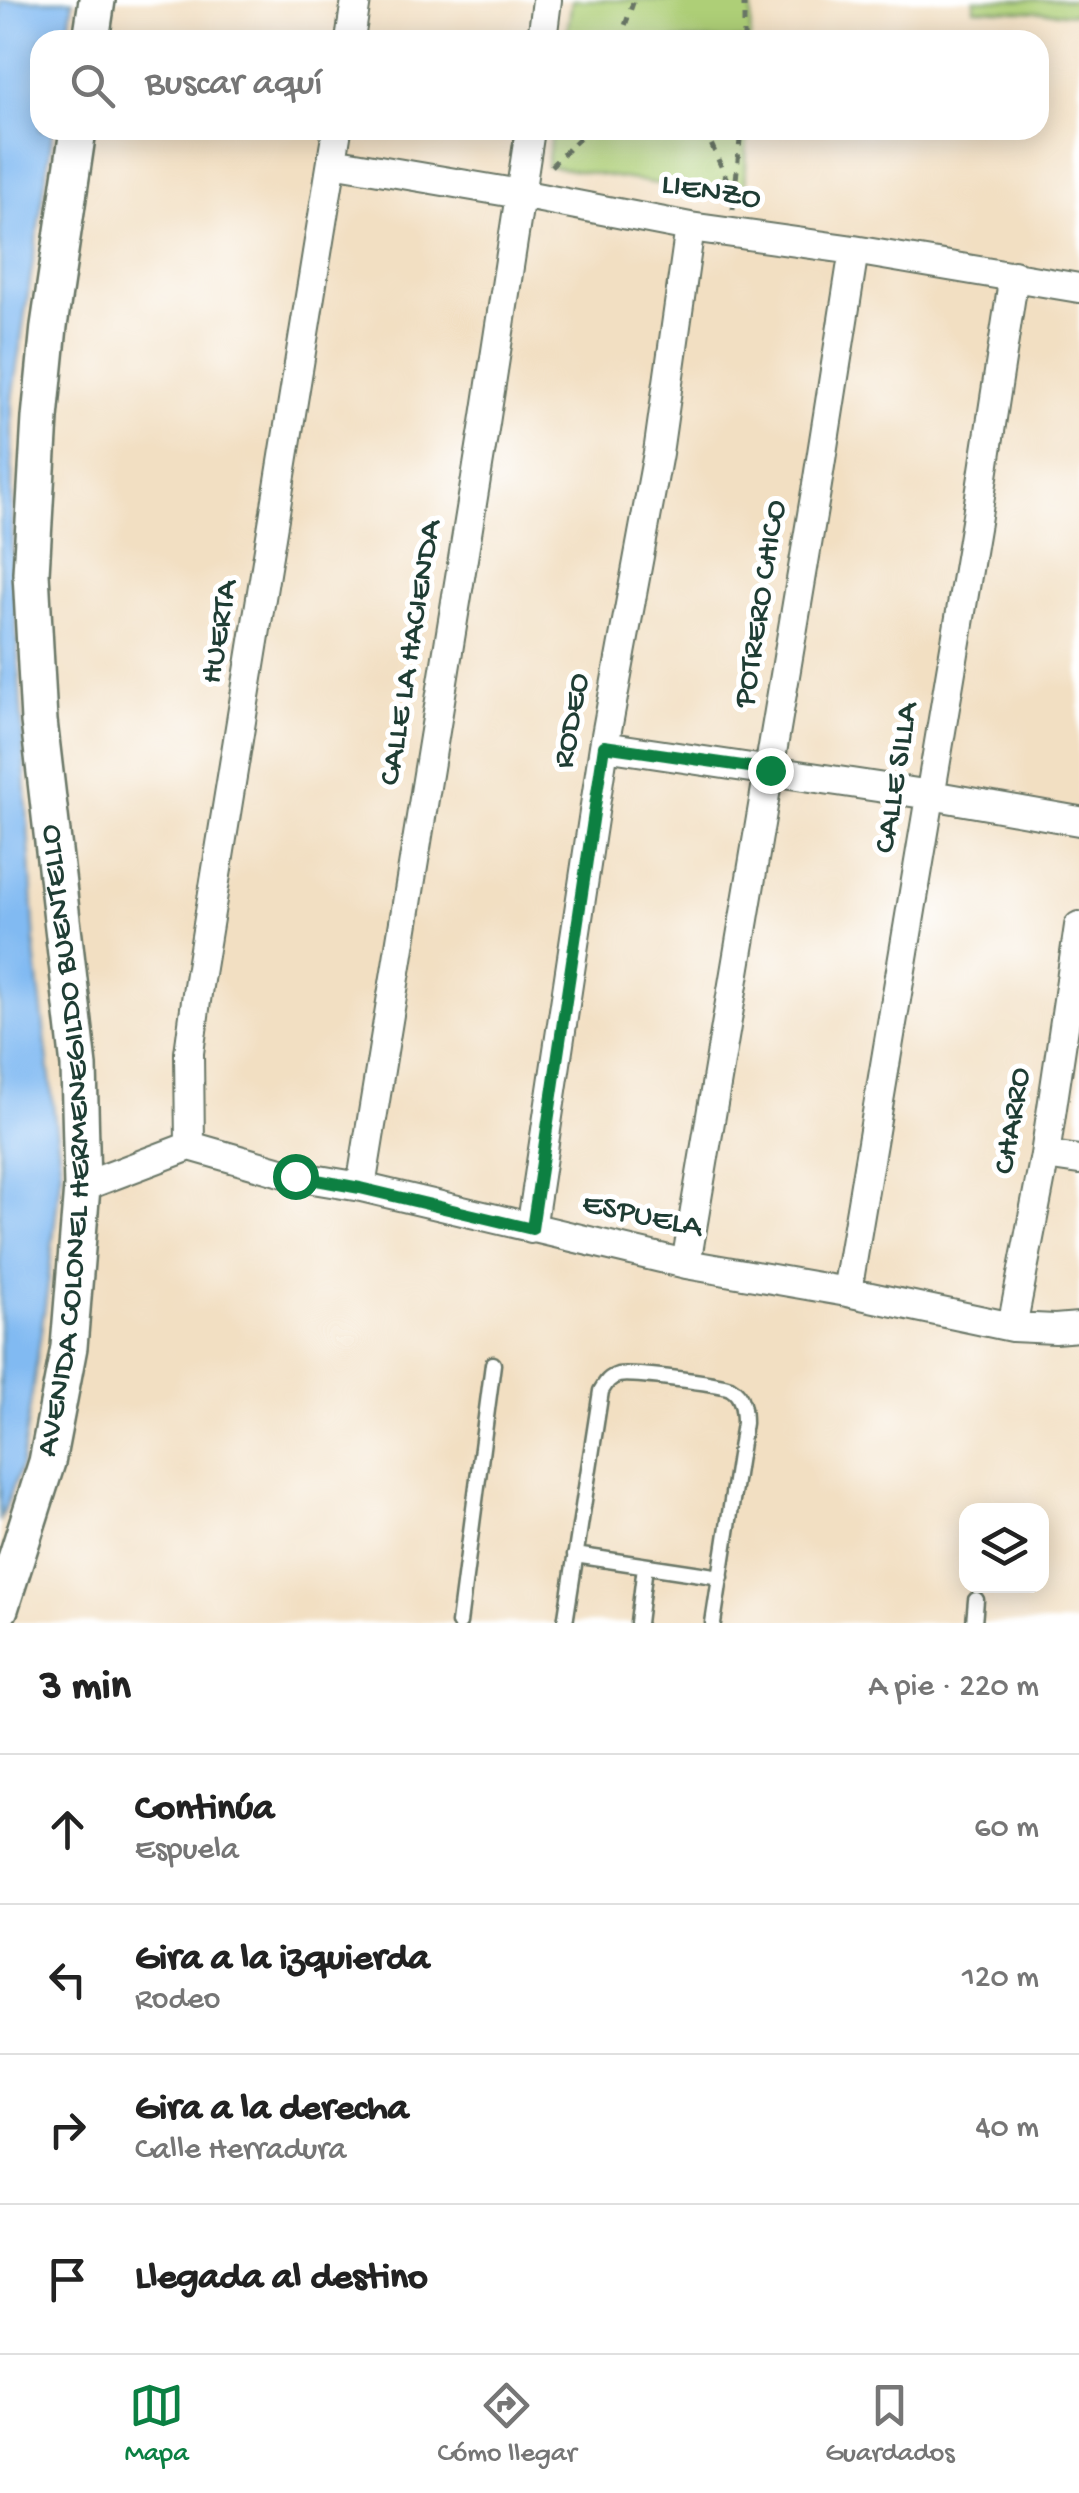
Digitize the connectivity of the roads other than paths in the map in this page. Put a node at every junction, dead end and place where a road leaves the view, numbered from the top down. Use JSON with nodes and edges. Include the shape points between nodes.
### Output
{"nodes":[{"id":1,"x":97,"y":0,"type":"edge"},
{"id":2,"x":356,"y":0,"type":"edge"},
{"id":3,"x":546,"y":0,"type":"edge"},
{"id":4,"x":92,"y":30,"type":"edge"},
{"id":5,"x":352,"y":30,"type":"edge"},
{"id":6,"x":543,"y":30,"type":"edge"},
{"id":7,"x":77,"y":140,"type":"edge"},
{"id":8,"x":335,"y":140,"type":"edge"},
{"id":9,"x":528,"y":140,"type":"edge"},
{"id":10,"x":332,"y":162,"type":"junction"},
{"id":11,"x":520,"y":194,"type":"junction"},
{"id":12,"x":690,"y":227,"type":"junction"},
{"id":13,"x":854,"y":250,"type":"junction"},
{"id":14,"x":1014,"y":276,"type":"junction"},
{"id":15,"x":1079,"y":288,"type":"edge"},
{"id":16,"x":604,"y":746,"type":"junction"},
{"id":17,"x":770,"y":770,"type":"junction"},
{"id":18,"x":931,"y":795,"type":"junction"},
{"id":19,"x":1079,"y":821,"type":"edge"},
{"id":20,"x":1079,"y":926,"type":"edge"},
{"id":21,"x":1075,"y":984,"type":"edge"},
{"id":22,"x":190,"y":1146,"type":"junction"},
{"id":23,"x":1044,"y":1155,"type":"junction"},
{"id":24,"x":1079,"y":1160,"type":"edge"},
{"id":25,"x":82,"y":1187,"type":"junction"},
{"id":26,"x":360,"y":1188,"type":"junction"},
{"id":27,"x":532,"y":1229,"type":"junction"},
{"id":28,"x":686,"y":1264,"type":"junction"},
{"id":29,"x":847,"y":1292,"type":"junction"},
{"id":30,"x":1012,"y":1327,"type":"junction"},
{"id":31,"x":1079,"y":1328,"type":"edge"},
{"id":32,"x":492,"y":1364,"type":"dead end"},
{"id":33,"x":574,"y":1555,"type":"junction"},
{"id":34,"x":645,"y":1566,"type":"junction"},
{"id":35,"x":721,"y":1578,"type":"junction"},
{"id":36,"x":976,"y":1600,"type":"dead end"},
{"id":37,"x":0,"y":1610,"type":"edge"},
{"id":38,"x":459,"y":1623,"type":"edge"},
{"id":39,"x":565,"y":1623,"type":"edge"},
{"id":40,"x":638,"y":1623,"type":"edge"},
{"id":41,"x":713,"y":1623,"type":"edge"},
{"id":42,"x":974,"y":1623,"type":"edge"}],
"edges":[{"from":1,"to":4,"type":"street"},
{"from":2,"to":5,"type":"street"},
{"from":3,"to":6,"type":"street"},
{"from":7,"to":25,"type":"street","name":"AVENIDA COLONEL HERMENEGILDO BUENTELLO","via":[[49,326],[31,572],[39,722],[79,1066]]},
{"from":8,"to":10,"type":"street","name":"HUERTA"},
{"from":9,"to":11,"type":"street","name":"CALLE LA HACIENDA"},
{"from":10,"to":11,"type":"street","name":"LIENZO"},
{"from":10,"to":22,"type":"street","name":"HUERTA","via":[[188,1052]]},
{"from":11,"to":12,"type":"street","name":"LIENZO"},
{"from":11,"to":26,"type":"street","name":"CALLE LA HACIENDA"},
{"from":12,"to":13,"type":"street","name":"LIENZO"},
{"from":12,"to":16,"type":"street","name":"RODEO","via":[[658,453]]},
{"from":13,"to":14,"type":"street","name":"LIENZO"},
{"from":13,"to":17,"type":"street","name":"POTRERO CHICO"},
{"from":14,"to":15,"type":"street","name":"LIENZO"},
{"from":14,"to":18,"type":"street","name":"CALLE SILLA"},
{"from":16,"to":17,"type":"street"},
{"from":16,"to":27,"type":"street","name":"RODEO"},
{"from":17,"to":18,"type":"street"},
{"from":17,"to":28,"type":"street","name":"POTRERO CHICO"},
{"from":18,"to":19,"type":"street"},
{"from":18,"to":29,"type":"street","name":"CALLE SILLA"},
{"from":20,"to":21,"type":"street","name":"CHARRO"},
{"from":21,"to":23,"type":"street","name":"CHARRO"},
{"from":22,"to":25,"type":"street"},
{"from":22,"to":26,"type":"street","name":"ESPUELA"},
{"from":23,"to":24,"type":"street"},
{"from":23,"to":30,"type":"street","name":"CHARRO"},
{"from":25,"to":37,"type":"street","name":"AVENIDA COLONEL HERMENEGILDO BUENTELLO","via":[[69,1347],[47,1462]]},
{"from":26,"to":27,"type":"street","name":"ESPUELA"},
{"from":27,"to":28,"type":"street","name":"ESPUELA"},
{"from":28,"to":29,"type":"street","name":"ESPUELA"},
{"from":29,"to":30,"type":"street","name":"ESPUELA"},
{"from":30,"to":31,"type":"street","name":"ESPUELA"},
{"from":32,"to":38,"type":"lane"},
{"from":33,"to":34,"type":"lane"},
{"from":33,"to":35,"type":"lane","via":[[608,1379],[621,1374],[679,1380],[730,1388],[744,1410]]},
{"from":33,"to":39,"type":"lane"},
{"from":34,"to":35,"type":"lane"},
{"from":34,"to":40,"type":"lane"},
{"from":35,"to":41,"type":"lane"},
{"from":36,"to":42,"type":"lane"}]}
